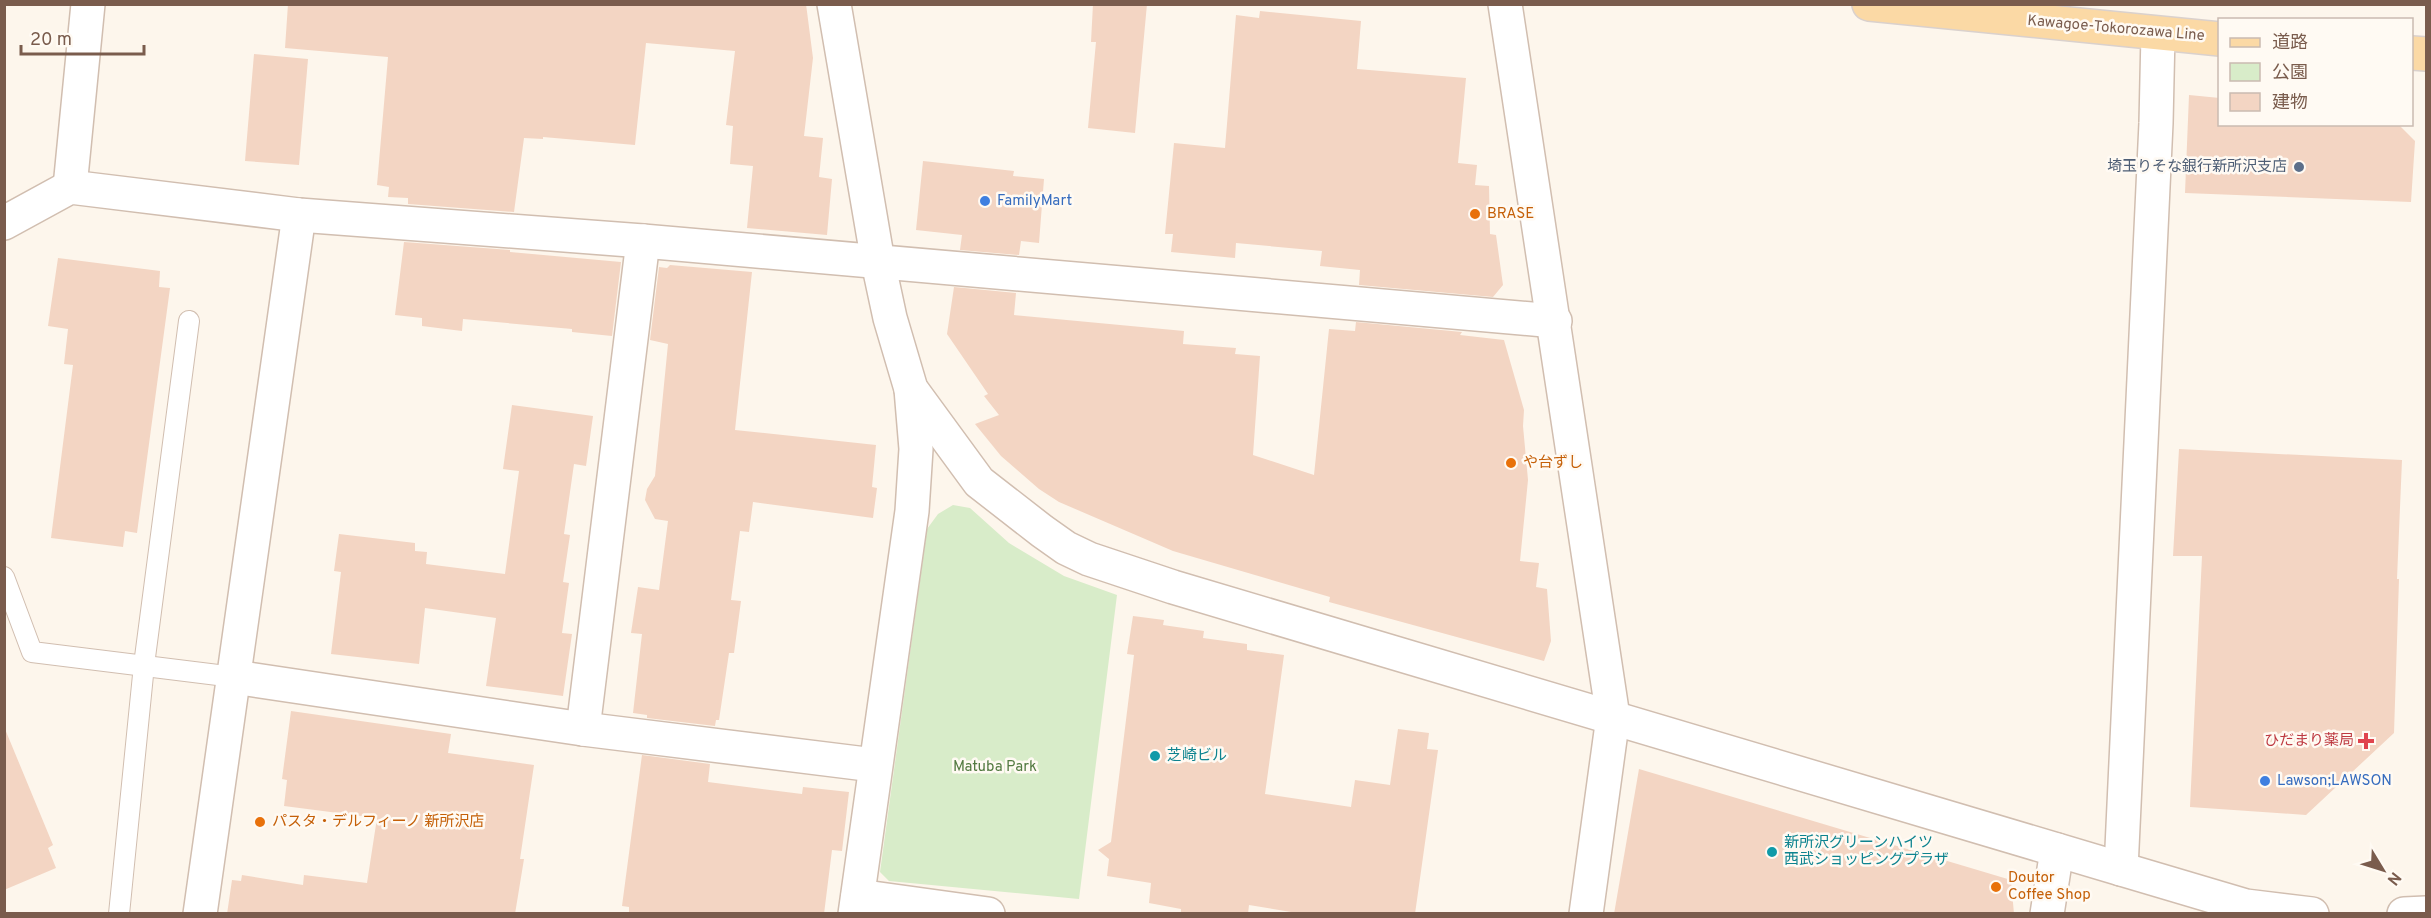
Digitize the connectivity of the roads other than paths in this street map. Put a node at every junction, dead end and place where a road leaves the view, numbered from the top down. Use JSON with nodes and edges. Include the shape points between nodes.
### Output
{"nodes":[{"id":1,"x":88,"y":4,"type":"edge"},
{"id":2,"x":834,"y":4,"type":"edge"},
{"id":3,"x":1505,"y":4,"type":"edge"},
{"id":4,"x":1869,"y":4,"type":"edge"},
{"id":5,"x":2158,"y":34,"type":"junction"},
{"id":6,"x":2218,"y":39,"type":"edge"},
{"id":7,"x":70,"y":187,"type":"junction"},
{"id":8,"x":299,"y":215,"type":"junction"},
{"id":9,"x":4,"y":223,"type":"edge"},
{"id":10,"x":643,"y":241,"type":"junction"},
{"id":11,"x":878,"y":262,"type":"junction"},
{"id":12,"x":189,"y":321,"type":"dead end"},
{"id":13,"x":1555,"y":321,"type":"junction"},
{"id":14,"x":911,"y":389,"type":"junction"},
{"id":15,"x":4,"y":577,"type":"edge"},
{"id":16,"x":144,"y":665,"type":"junction"},
{"id":17,"x":234,"y":677,"type":"junction"},
{"id":18,"x":1613,"y":717,"type":"junction"},
{"id":19,"x":583,"y":729,"type":"junction"},
{"id":20,"x":874,"y":765,"type":"junction"},
{"id":21,"x":2057,"y":850,"type":"junction"},
{"id":22,"x":2121,"y":869,"type":"junction"},
{"id":23,"x":857,"y":905,"type":"edge"},
{"id":24,"x":2427,"y":913,"type":"edge"},
{"id":25,"x":119,"y":914,"type":"edge"},
{"id":26,"x":200,"y":914,"type":"edge"},
{"id":27,"x":988,"y":914,"type":"edge"},
{"id":28,"x":1586,"y":914,"type":"edge"},
{"id":29,"x":2047,"y":914,"type":"edge"},
{"id":30,"x":2312,"y":914,"type":"edge"},
{"id":31,"x":2404,"y":914,"type":"edge"}],
"edges":[{"from":1,"to":7,"type":"street"},
{"from":2,"to":11,"type":"street"},
{"from":3,"to":13,"type":"street"},
{"from":4,"to":5,"type":"main road","name":"Kawagoe-Tokorozawa Line"},
{"from":5,"to":6,"type":"main road","name":"Kawagoe-Tokorozawa Line"},
{"from":5,"to":22,"type":"street"},
{"from":7,"to":8,"type":"street"},
{"from":7,"to":9,"type":"street"},
{"from":8,"to":10,"type":"street"},
{"from":8,"to":17,"type":"street"},
{"from":10,"to":11,"type":"street"},
{"from":10,"to":19,"type":"street"},
{"from":11,"to":13,"type":"street"},
{"from":11,"to":14,"type":"street"},
{"from":12,"to":16,"type":"lane"},
{"from":13,"to":18,"type":"street"},
{"from":14,"to":18,"type":"street","via":[[979,482],[1066,548],[1089,559]]},
{"from":14,"to":20,"type":"street","via":[[916,449],[912,511]]},
{"from":15,"to":16,"type":"lane","via":[[32,652]]},
{"from":16,"to":17,"type":"lane"},
{"from":16,"to":25,"type":"lane"},
{"from":17,"to":19,"type":"street"},
{"from":17,"to":26,"type":"street"},
{"from":18,"to":21,"type":"street"},
{"from":18,"to":28,"type":"street"},
{"from":19,"to":20,"type":"street"},
{"from":20,"to":23,"type":"street"},
{"from":21,"to":22,"type":"street"},
{"from":21,"to":29,"type":"street"},
{"from":22,"to":30,"type":"street","via":[[2246,906]]},
{"from":23,"to":27,"type":"street"},
{"from":24,"to":31,"type":"street"}]}
